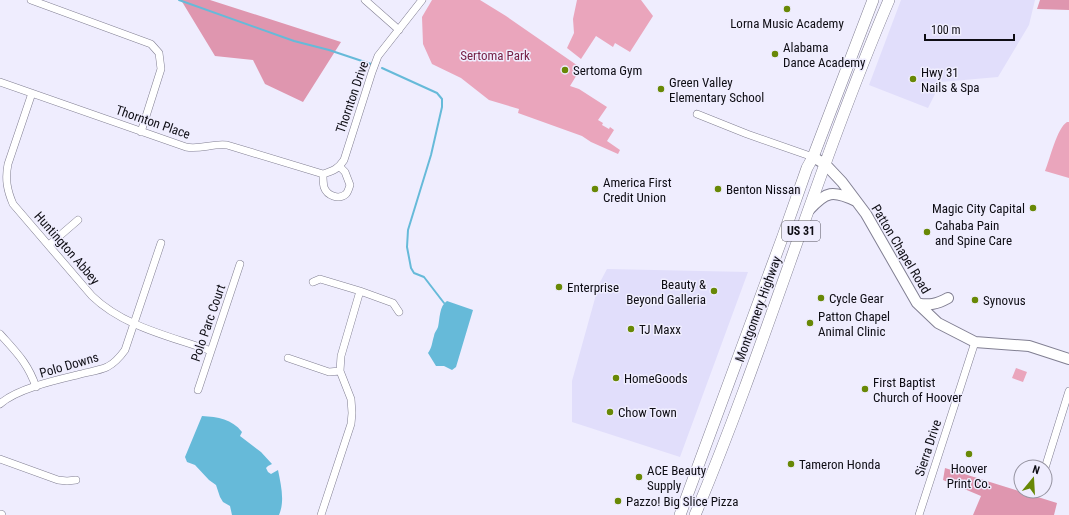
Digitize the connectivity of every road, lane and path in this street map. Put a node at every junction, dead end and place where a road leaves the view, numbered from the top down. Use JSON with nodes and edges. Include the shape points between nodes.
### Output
{"nodes":[{"id":1,"x":31,"y":0,"type":"edge"},
{"id":2,"x":365,"y":0,"type":"edge"},
{"id":3,"x":422,"y":0,"type":"edge"},
{"id":4,"x":873,"y":0,"type":"edge"},
{"id":5,"x":889,"y":0,"type":"edge"},
{"id":6,"x":399,"y":30,"type":"junction"},
{"id":7,"x":0,"y":82,"type":"edge"},
{"id":8,"x":32,"y":93,"type":"junction"},
{"id":9,"x":696,"y":114,"type":"dead end"},
{"id":10,"x":141,"y":132,"type":"junction"},
{"id":11,"x":813,"y":157,"type":"junction"},
{"id":12,"x":825,"y":164,"type":"junction"},
{"id":13,"x":340,"y":167,"type":"junction"},
{"id":14,"x":323,"y":174,"type":"junction"},
{"id":15,"x":857,"y":202,"type":"junction"},
{"id":16,"x":808,"y":211,"type":"junction"},
{"id":17,"x":78,"y":220,"type":"dead end"},
{"id":18,"x":161,"y":243,"type":"dead end"},
{"id":19,"x":49,"y":245,"type":"junction"},
{"id":20,"x":240,"y":264,"type":"dead end"},
{"id":21,"x":313,"y":282,"type":"dead end"},
{"id":22,"x":360,"y":291,"type":"junction"},
{"id":23,"x":948,"y":298,"type":"dead end"},
{"id":24,"x":917,"y":303,"type":"junction"},
{"id":25,"x":399,"y":312,"type":"dead end"},
{"id":26,"x":134,"y":324,"type":"junction"},
{"id":27,"x":0,"y":334,"type":"edge"},
{"id":28,"x":975,"y":342,"type":"junction"},
{"id":29,"x":211,"y":351,"type":"junction"},
{"id":30,"x":288,"y":358,"type":"dead end"},
{"id":31,"x":1069,"y":359,"type":"edge"},
{"id":32,"x":340,"y":371,"type":"junction"},
{"id":33,"x":36,"y":387,"type":"junction"},
{"id":34,"x":198,"y":390,"type":"dead end"},
{"id":35,"x":1069,"y":391,"type":"edge"},
{"id":36,"x":0,"y":404,"type":"edge"},
{"id":37,"x":0,"y":459,"type":"edge"},
{"id":38,"x":1048,"y":459,"type":"edge"},
{"id":39,"x":76,"y":480,"type":"dead end"},
{"id":40,"x":321,"y":515,"type":"edge"},
{"id":41,"x":680,"y":515,"type":"edge"},
{"id":42,"x":695,"y":515,"type":"edge"},
{"id":43,"x":920,"y":515,"type":"edge"}],
"edges":[{"from":1,"to":10,"type":"street","via":[[151,44],[159,53],[161,69]]},
{"from":2,"to":6,"type":"street"},
{"from":3,"to":6,"type":"street","name":"Thornton Drive"},
{"from":4,"to":11,"type":"main road","name":"Montgomery Highway","number":"US 31"},
{"from":5,"to":12,"type":"main road","name":"Montgomery Highway","number":"US 31","via":[[861,66]]},
{"from":6,"to":13,"type":"street","name":"Thornton Drive","via":[[378,56]]},
{"from":7,"to":8,"type":"street","name":"Thornton Place"},
{"from":8,"to":10,"type":"street","name":"Thornton Place"},
{"from":8,"to":19,"type":"street","name":"Huntington Abbey","via":[[6,175],[8,192],[13,204]]},
{"from":9,"to":11,"type":"street"},
{"from":10,"to":14,"type":"street","name":"Thornton Place","via":[[186,148],[227,145]]},
{"from":11,"to":12,"type":"main road","name":"Patton Chapel Road"},
{"from":11,"to":41,"type":"main road","name":"Montgomery Highway","number":"US 31"},
{"from":12,"to":15,"type":"main road","name":"Patton Chapel Road"},
{"from":12,"to":16,"type":"main road","name":"Montgomery Highway","number":"US 31"},
{"from":13,"to":14,"type":"street"},
{"from":13,"to":14,"type":"street","via":[[350,185],[341,197],[327,193]]},
{"from":15,"to":16,"type":"main road","via":[[836,194],[827,194]]},
{"from":15,"to":24,"type":"main road","name":"Patton Chapel Road"},
{"from":16,"to":42,"type":"main road","name":"Montgomery Highway","number":"US 31","via":[[720,456]]},
{"from":17,"to":19,"type":"street"},
{"from":18,"to":26,"type":"street","name":"Polo Downs"},
{"from":19,"to":26,"type":"street","name":"Huntington Abbey","via":[[102,305]]},
{"from":20,"to":29,"type":"street","name":"Polo Parc Court"},
{"from":21,"to":22,"type":"street","via":[[320,279]]},
{"from":22,"to":25,"type":"street","via":[[393,303]]},
{"from":22,"to":32,"type":"street","via":[[341,356]]},
{"from":23,"to":24,"type":"main road","via":[[934,304]]},
{"from":24,"to":28,"type":"main road","name":"Patton Chapel Road","via":[[938,323]]},
{"from":26,"to":29,"type":"street","name":"Huntington Abbey"},
{"from":26,"to":33,"type":"street","name":"Polo Downs","via":[[125,350],[116,361],[97,371]]},
{"from":27,"to":33,"type":"street","via":[[26,364]]},
{"from":28,"to":31,"type":"main road","name":"Patton Chapel Road","via":[[1029,346]]},
{"from":28,"to":43,"type":"street","name":"Sierra Drive"},
{"from":29,"to":34,"type":"street","name":"Polo Parc Court"},
{"from":30,"to":32,"type":"street","via":[[329,372]]},
{"from":32,"to":40,"type":"street","via":[[351,399],[351,424]]},
{"from":33,"to":36,"type":"street","name":"Polo Downs"},
{"from":35,"to":38,"type":"street"},
{"from":37,"to":39,"type":"street","via":[[58,480]]}]}
